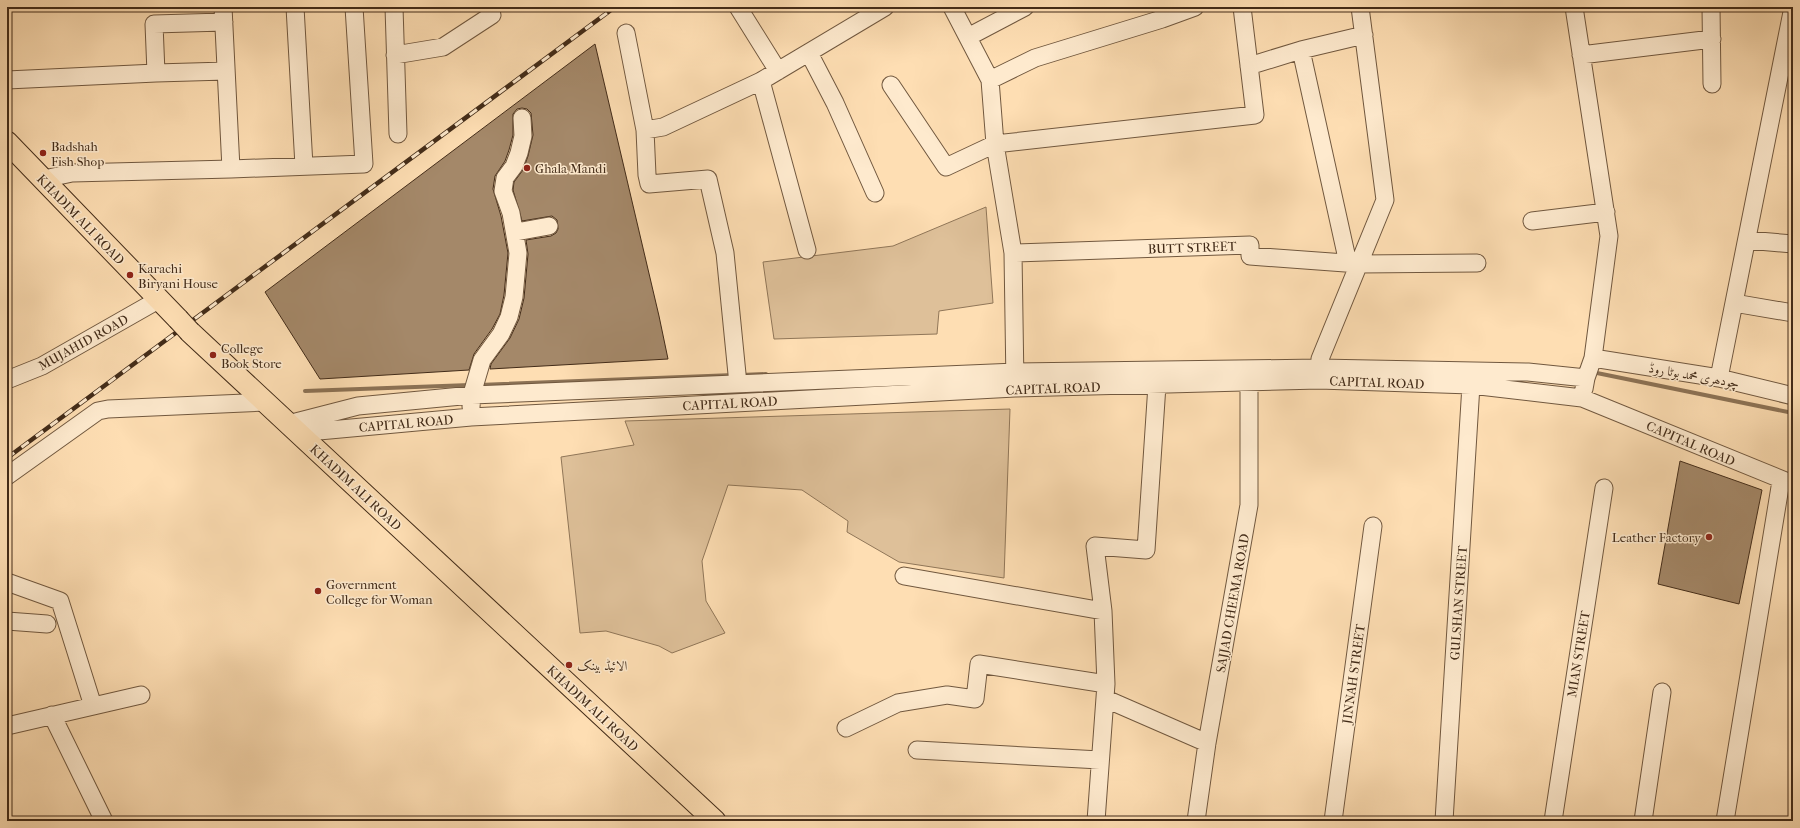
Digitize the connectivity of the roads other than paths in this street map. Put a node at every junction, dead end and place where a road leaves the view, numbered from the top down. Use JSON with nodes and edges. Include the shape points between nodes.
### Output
{"nodes":[{"id":1,"x":295,"y":7,"type":"edge"},
{"id":2,"x":354,"y":7,"type":"edge"},
{"id":3,"x":394,"y":7,"type":"edge"},
{"id":4,"x":885,"y":7,"type":"edge"},
{"id":5,"x":952,"y":7,"type":"edge"},
{"id":6,"x":1025,"y":7,"type":"edge"},
{"id":7,"x":1195,"y":7,"type":"edge"},
{"id":8,"x":1242,"y":7,"type":"edge"},
{"id":9,"x":1360,"y":7,"type":"edge"},
{"id":10,"x":1574,"y":7,"type":"edge"},
{"id":11,"x":1711,"y":7,"type":"edge"},
{"id":12,"x":746,"y":10,"type":"edge"},
{"id":13,"x":1792,"y":10,"type":"edge"},
{"id":14,"x":223,"y":15,"type":"edge"},
{"id":15,"x":492,"y":15,"type":"dead end"},
{"id":16,"x":626,"y":33,"type":"dead end"},
{"id":17,"x":1364,"y":35,"type":"junction"},
{"id":18,"x":968,"y":37,"type":"junction"},
{"id":19,"x":1712,"y":39,"type":"junction"},
{"id":20,"x":1301,"y":50,"type":"junction"},
{"id":21,"x":809,"y":53,"type":"junction"},
{"id":22,"x":395,"y":55,"type":"junction"},
{"id":23,"x":1581,"y":55,"type":"junction"},
{"id":24,"x":1249,"y":66,"type":"junction"},
{"id":25,"x":778,"y":71,"type":"junction"},
{"id":26,"x":226,"y":72,"type":"junction"},
{"id":27,"x":156,"y":73,"type":"junction"},
{"id":28,"x":7,"y":80,"type":"edge"},
{"id":29,"x":990,"y":80,"type":"junction"},
{"id":30,"x":761,"y":81,"type":"junction"},
{"id":31,"x":1712,"y":84,"type":"dead end"},
{"id":32,"x":891,"y":85,"type":"dead end"},
{"id":33,"x":522,"y":118,"type":"dead end"},
{"id":34,"x":645,"y":130,"type":"junction"},
{"id":35,"x":398,"y":134,"type":"dead end"},
{"id":36,"x":7,"y":142,"type":"edge"},
{"id":37,"x":996,"y":144,"type":"junction"},
{"id":38,"x":304,"y":166,"type":"junction"},
{"id":39,"x":231,"y":169,"type":"junction"},
{"id":40,"x":44,"y":180,"type":"junction"},
{"id":41,"x":875,"y":193,"type":"dead end"},
{"id":42,"x":1606,"y":212,"type":"junction"},
{"id":43,"x":1532,"y":221,"type":"dead end"},
{"id":44,"x":549,"y":226,"type":"dead end"},
{"id":45,"x":516,"y":232,"type":"junction"},
{"id":46,"x":1746,"y":240,"type":"junction"},
{"id":47,"x":1793,"y":244,"type":"edge"},
{"id":48,"x":807,"y":250,"type":"dead end"},
{"id":49,"x":1013,"y":253,"type":"junction"},
{"id":50,"x":1477,"y":263,"type":"dead end"},
{"id":51,"x":1354,"y":264,"type":"junction"},
{"id":52,"x":158,"y":300,"type":"junction"},
{"id":53,"x":1734,"y":303,"type":"junction"},
{"id":54,"x":1793,"y":313,"type":"edge"},
{"id":55,"x":61,"y":355,"type":"junction"},
{"id":56,"x":1593,"y":358,"type":"junction"},
{"id":57,"x":1319,"y":368,"type":"junction"},
{"id":58,"x":7,"y":372,"type":"edge"},
{"id":59,"x":1252,"y":373,"type":"junction"},
{"id":60,"x":1586,"y":378,"type":"junction"},
{"id":61,"x":1719,"y":378,"type":"junction"},
{"id":62,"x":7,"y":380,"type":"edge"},
{"id":63,"x":1015,"y":380,"type":"junction"},
{"id":64,"x":738,"y":384,"type":"junction"},
{"id":65,"x":1157,"y":385,"type":"junction"},
{"id":66,"x":1472,"y":385,"type":"junction"},
{"id":67,"x":472,"y":395,"type":"junction"},
{"id":68,"x":1793,"y":396,"type":"edge"},
{"id":69,"x":1582,"y":398,"type":"junction"},
{"id":70,"x":265,"y":402,"type":"junction"},
{"id":71,"x":471,"y":417,"type":"junction"},
{"id":72,"x":293,"y":429,"type":"junction"},
{"id":73,"x":7,"y":476,"type":"edge"},
{"id":74,"x":1787,"y":482,"type":"edge"},
{"id":75,"x":1604,"y":488,"type":"dead end"},
{"id":76,"x":1373,"y":526,"type":"dead end"},
{"id":77,"x":904,"y":576,"type":"dead end"},
{"id":78,"x":7,"y":582,"type":"edge"},
{"id":79,"x":1103,"y":611,"type":"junction"},
{"id":80,"x":7,"y":621,"type":"edge"},
{"id":81,"x":47,"y":624,"type":"dead end"},
{"id":82,"x":1106,"y":692,"type":"junction"},
{"id":83,"x":1662,"y":692,"type":"dead end"},
{"id":84,"x":141,"y":695,"type":"dead end"},
{"id":85,"x":93,"y":706,"type":"junction"},
{"id":86,"x":52,"y":715,"type":"junction"},
{"id":87,"x":7,"y":726,"type":"edge"},
{"id":88,"x":846,"y":728,"type":"dead end"},
{"id":89,"x":1206,"y":743,"type":"junction"},
{"id":90,"x":917,"y":750,"type":"dead end"},
{"id":91,"x":1100,"y":760,"type":"junction"},
{"id":92,"x":104,"y":821,"type":"edge"},
{"id":93,"x":716,"y":821,"type":"edge"},
{"id":94,"x":1096,"y":821,"type":"edge"},
{"id":95,"x":1196,"y":821,"type":"edge"},
{"id":96,"x":1333,"y":821,"type":"edge"},
{"id":97,"x":1444,"y":821,"type":"edge"},
{"id":98,"x":1552,"y":821,"type":"edge"},
{"id":99,"x":1643,"y":821,"type":"edge"},
{"id":100,"x":1725,"y":821,"type":"edge"}],
"edges":[{"from":1,"to":38,"type":"street"},
{"from":2,"to":38,"type":"street","via":[[364,164]]},
{"from":3,"to":22,"type":"street"},
{"from":4,"to":21,"type":"street"},
{"from":5,"to":18,"type":"street"},
{"from":6,"to":18,"type":"street"},
{"from":7,"to":29,"type":"street","via":[[1034,58]]},
{"from":8,"to":24,"type":"street"},
{"from":9,"to":17,"type":"street"},
{"from":10,"to":23,"type":"street"},
{"from":11,"to":19,"type":"street"},
{"from":12,"to":25,"type":"street"},
{"from":13,"to":46,"type":"street"},
{"from":14,"to":26,"type":"street"},
{"from":14,"to":27,"type":"street","via":[[154,24]]},
{"from":15,"to":22,"type":"street","via":[[443,46]]},
{"from":16,"to":34,"type":"street"},
{"from":17,"to":20,"type":"street"},
{"from":17,"to":51,"type":"street","via":[[1385,200]]},
{"from":18,"to":29,"type":"street"},
{"from":19,"to":23,"type":"street"},
{"from":19,"to":31,"type":"street"},
{"from":20,"to":24,"type":"street"},
{"from":20,"to":51,"type":"street"},
{"from":21,"to":25,"type":"street"},
{"from":21,"to":41,"type":"street","via":[[835,103]]},
{"from":22,"to":35,"type":"street"},
{"from":23,"to":42,"type":"street"},
{"from":24,"to":37,"type":"street","via":[[1255,115]]},
{"from":25,"to":30,"type":"street"},
{"from":26,"to":27,"type":"street"},
{"from":26,"to":39,"type":"street"},
{"from":27,"to":28,"type":"street"},
{"from":29,"to":37,"type":"street"},
{"from":30,"to":34,"type":"street","via":[[663,127]]},
{"from":30,"to":48,"type":"street"},
{"from":32,"to":37,"type":"street","via":[[946,166]]},
{"from":33,"to":45,"type":"street","via":[[523,136],[520,153],[505,178],[503,191]]},
{"from":34,"to":64,"type":"street","via":[[649,184],[708,179],[725,253]]},
{"from":36,"to":40,"type":"main road","name":"KHADIM ALI ROAD"},
{"from":37,"to":49,"type":"street"},
{"from":38,"to":39,"type":"street"},
{"from":39,"to":40,"type":"street","via":[[72,173]]},
{"from":40,"to":52,"type":"main road","name":"KHADIM ALI ROAD"},
{"from":42,"to":43,"type":"street"},
{"from":42,"to":56,"type":"street","via":[[1609,236]]},
{"from":44,"to":45,"type":"street"},
{"from":45,"to":67,"type":"street","via":[[518,253],[514,297],[509,317],[501,334],[482,360]]},
{"from":46,"to":47,"type":"street"},
{"from":46,"to":53,"type":"street"},
{"from":49,"to":51,"type":"street","name":"BUTT STREET","via":[[1250,245],[1250,256]]},
{"from":49,"to":63,"type":"street"},
{"from":50,"to":51,"type":"street"},
{"from":51,"to":57,"type":"street"},
{"from":52,"to":55,"type":"street","name":"MUJAHID ROAD"},
{"from":52,"to":70,"type":"main road","name":"KHADIM ALI ROAD"},
{"from":53,"to":54,"type":"street"},
{"from":53,"to":61,"type":"street"},
{"from":55,"to":58,"type":"street"},
{"from":55,"to":62,"type":"street","name":"MUJAHID ROAD"},
{"from":56,"to":60,"type":"street"},
{"from":56,"to":61,"type":"street","name":"چودھری محمد بوٹا روڈ"},
{"from":57,"to":59,"type":"street","name":"CAPITAL ROAD"},
{"from":57,"to":60,"type":"street","via":[[1528,372]]},
{"from":57,"to":66,"type":"street","name":"CAPITAL ROAD"},
{"from":59,"to":63,"type":"street"},
{"from":59,"to":65,"type":"street","name":"CAPITAL ROAD"},
{"from":59,"to":89,"type":"street","name":"SAJJAD CHEEMA ROAD","via":[[1249,505]]},
{"from":60,"to":69,"type":"street"},
{"from":61,"to":68,"type":"street","name":"چودھری محمد بوٹا روڈ"},
{"from":63,"to":64,"type":"street"},
{"from":63,"to":65,"type":"street","name":"CAPITAL ROAD"},
{"from":63,"to":71,"type":"street","name":"CAPITAL ROAD"},
{"from":64,"to":67,"type":"street"},
{"from":65,"to":79,"type":"street","via":[[1146,550],[1095,546]]},
{"from":66,"to":69,"type":"street","name":"CAPITAL ROAD"},
{"from":66,"to":97,"type":"street","name":"GULSHAN STREET"},
{"from":67,"to":71,"type":"street"},
{"from":67,"to":72,"type":"street","via":[[358,406]]},
{"from":69,"to":74,"type":"street","name":"CAPITAL ROAD"},
{"from":70,"to":72,"type":"main road","name":"KHADIM ALI ROAD"},
{"from":70,"to":73,"type":"street","via":[[98,411]]},
{"from":71,"to":72,"type":"street","name":"CAPITAL ROAD"},
{"from":72,"to":93,"type":"main road","name":"KHADIM ALI ROAD"},
{"from":74,"to":100,"type":"street"},
{"from":75,"to":98,"type":"street","name":"MIAN STREET"},
{"from":76,"to":96,"type":"street","name":"JINNAH STREET"},
{"from":77,"to":79,"type":"street"},
{"from":78,"to":85,"type":"street","via":[[60,601]]},
{"from":79,"to":82,"type":"street"},
{"from":80,"to":81,"type":"street"},
{"from":82,"to":88,"type":"street","via":[[979,664],[975,699],[947,695],[898,703]]},
{"from":82,"to":89,"type":"street"},
{"from":82,"to":91,"type":"street"},
{"from":83,"to":99,"type":"street"},
{"from":84,"to":85,"type":"street"},
{"from":85,"to":86,"type":"street"},
{"from":86,"to":87,"type":"street"},
{"from":86,"to":92,"type":"street"},
{"from":89,"to":95,"type":"street","name":"SAJJAD CHEEMA ROAD"},
{"from":90,"to":91,"type":"street"},
{"from":91,"to":94,"type":"street"}]}
